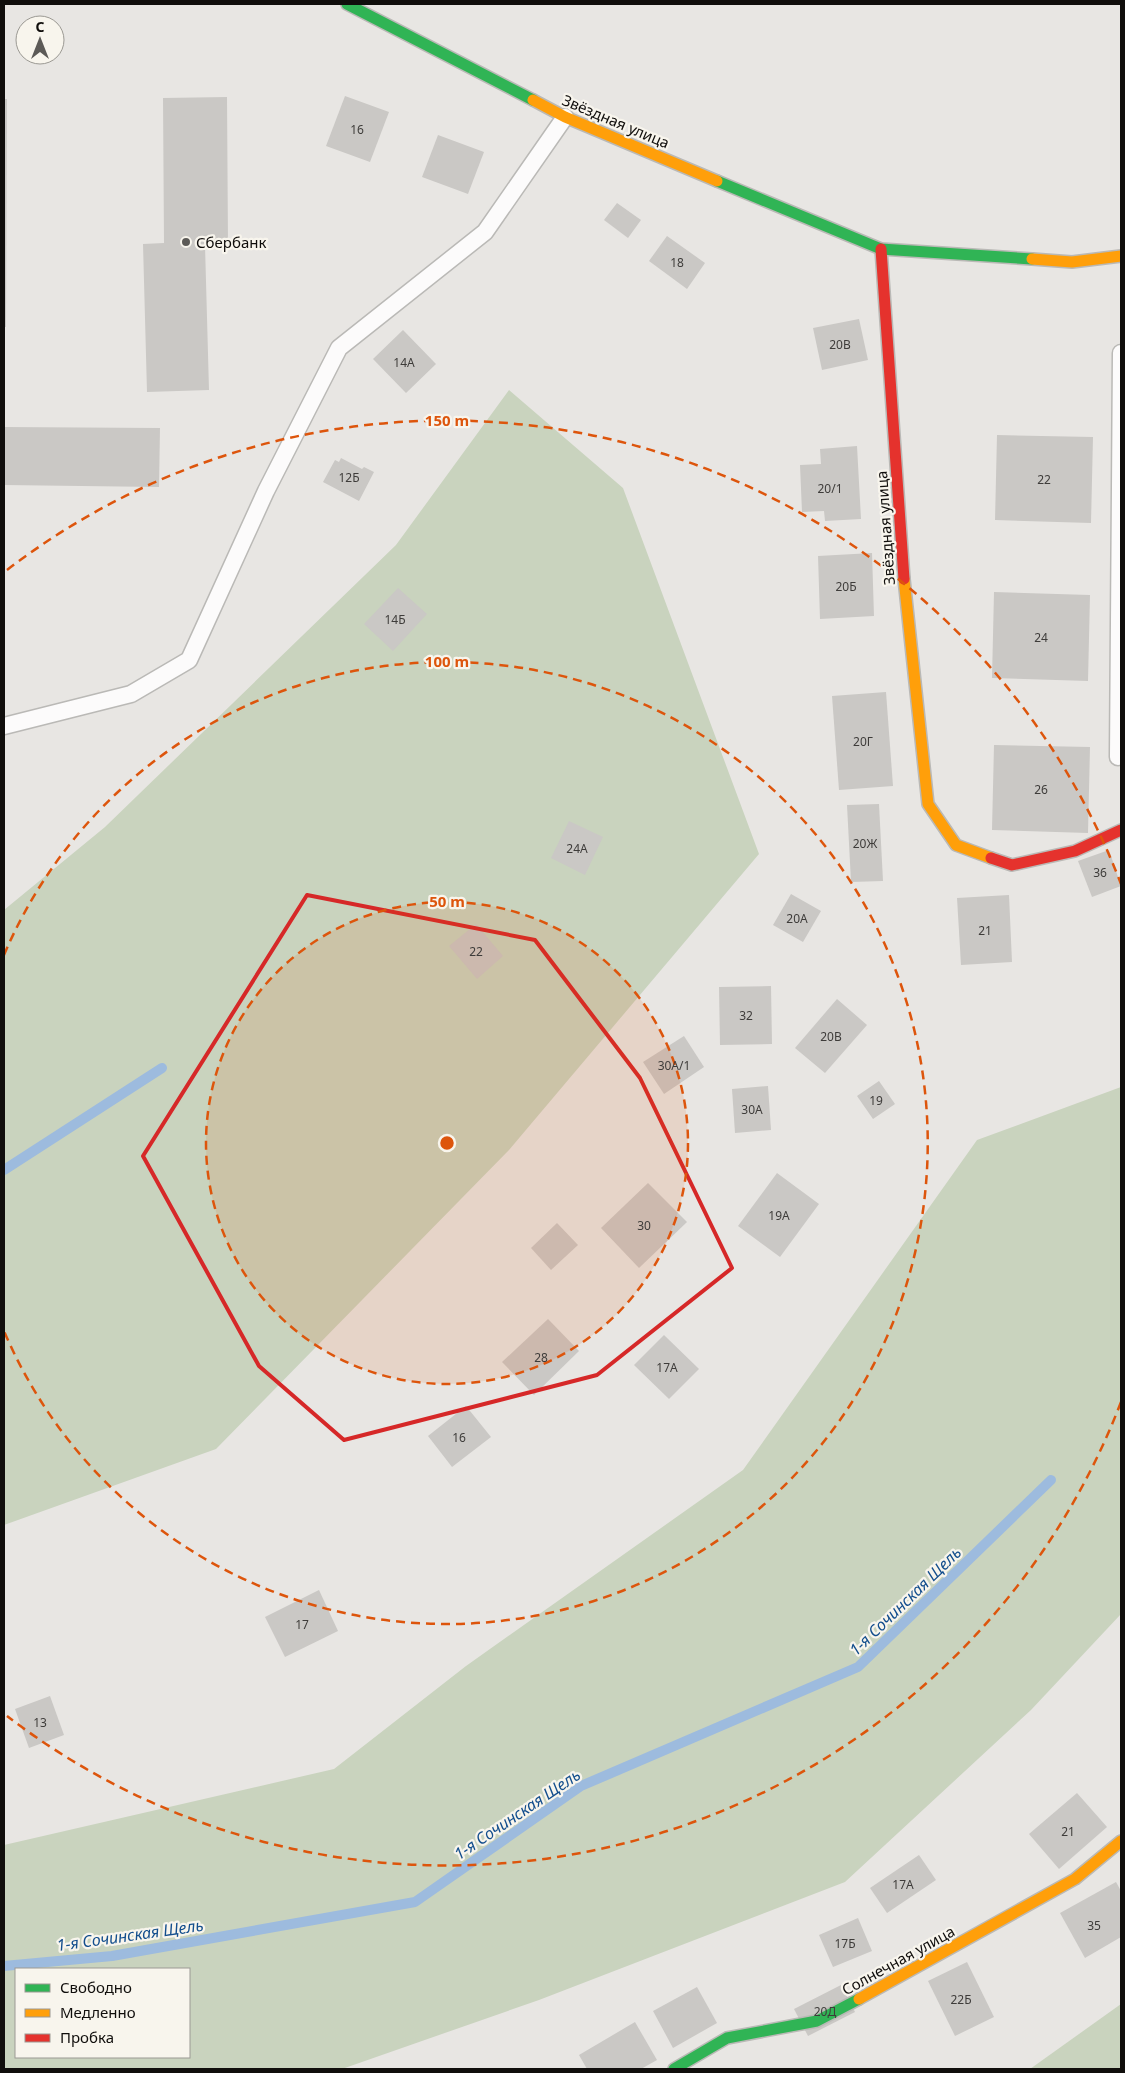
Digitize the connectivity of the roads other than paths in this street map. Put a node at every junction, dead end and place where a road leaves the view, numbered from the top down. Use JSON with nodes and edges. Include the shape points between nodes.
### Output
{"nodes":[{"id":1,"x":347,"y":4,"type":"edge"},
{"id":2,"x":565,"y":118,"type":"junction"},
{"id":3,"x":881,"y":248,"type":"junction"},
{"id":4,"x":1121,"y":256,"type":"edge"},
{"id":5,"x":1121,"y":353,"type":"edge"},
{"id":6,"x":4,"y":726,"type":"edge"},
{"id":7,"x":1118,"y":757,"type":"dead end"},
{"id":8,"x":1121,"y":830,"type":"edge"},
{"id":9,"x":1121,"y":1841,"type":"edge"},
{"id":10,"x":674,"y":2069,"type":"edge"}],
"edges":[{"from":1,"to":2,"type":"street","name":"Звёздная улица"},
{"from":2,"to":3,"type":"street","name":"Звёздная улица"},
{"from":2,"to":6,"type":"lane","via":[[485,232],[339,348],[266,491],[189,660],[131,694]]},
{"from":3,"to":4,"type":"street","name":"Звёздная улица","via":[[1072,262]]},
{"from":3,"to":8,"type":"street","name":"Звёздная улица","via":[[904,586],[928,804],[956,845],[1012,865],[1075,851]]},
{"from":5,"to":7,"type":"lane"},
{"from":9,"to":10,"type":"street","name":"Солнечная улица","via":[[1074,1879],[817,2021],[727,2038]]}]}
